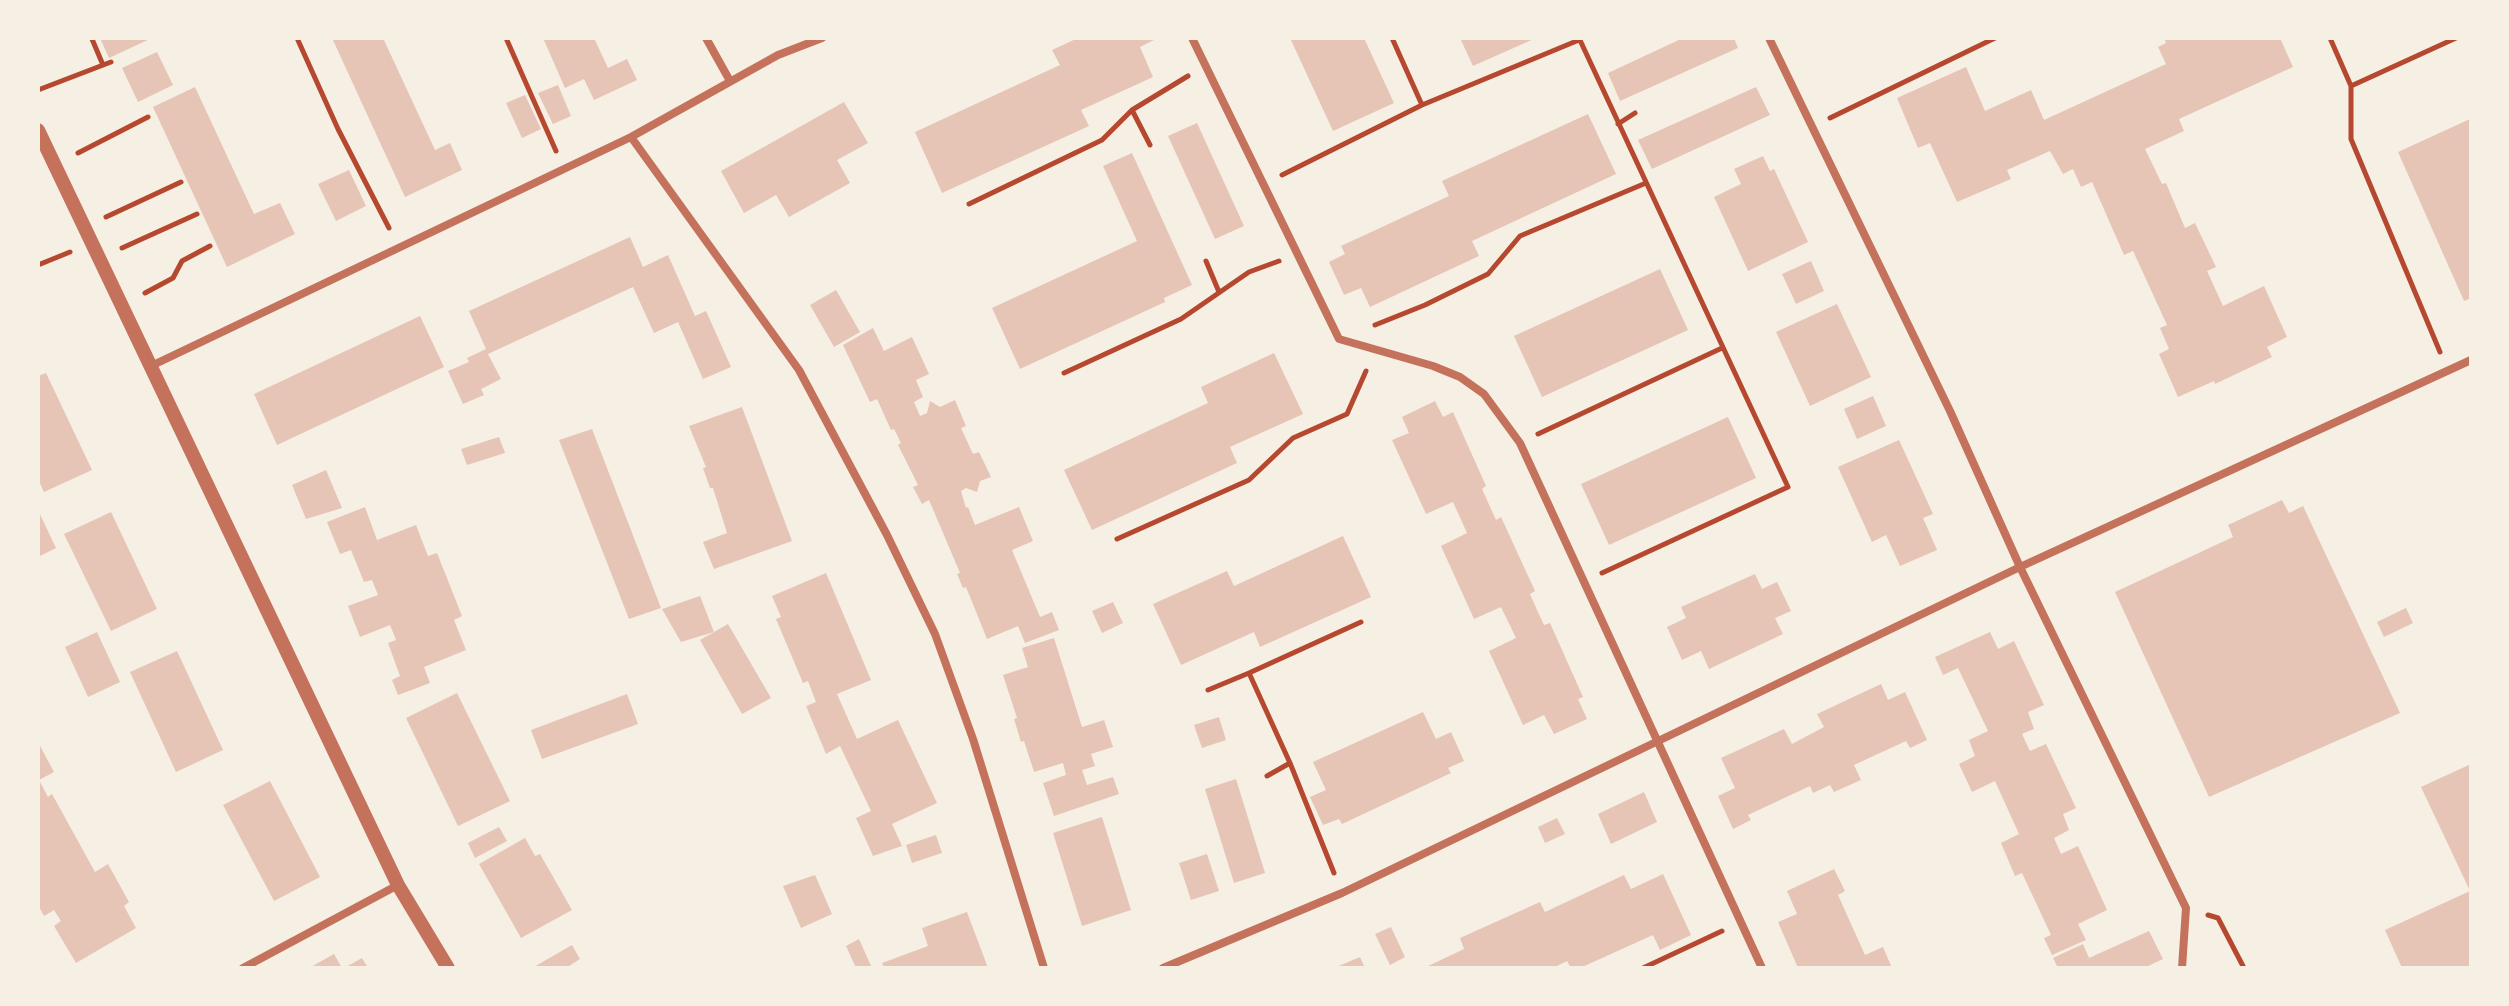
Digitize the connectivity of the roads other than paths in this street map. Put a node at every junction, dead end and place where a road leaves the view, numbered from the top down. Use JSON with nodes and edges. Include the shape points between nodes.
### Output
{"nodes":[{"id":1,"x":706,"y":38,"type":"edge"},
{"id":2,"x":822,"y":38,"type":"edge"},
{"id":3,"x":1192,"y":38,"type":"edge"},
{"id":4,"x":1769,"y":38,"type":"edge"},
{"id":5,"x":730,"y":81,"type":"junction"},
{"id":6,"x":38,"y":130,"type":"edge"},
{"id":7,"x":631,"y":137,"type":"junction"},
{"id":8,"x":2471,"y":360,"type":"edge"},
{"id":9,"x":151,"y":366,"type":"junction"},
{"id":10,"x":2020,"y":567,"type":"junction"},
{"id":11,"x":1657,"y":742,"type":"junction"},
{"id":12,"x":398,"y":885,"type":"junction"},
{"id":13,"x":243,"y":968,"type":"edge"},
{"id":14,"x":448,"y":968,"type":"edge"},
{"id":15,"x":1044,"y":968,"type":"edge"},
{"id":16,"x":1163,"y":968,"type":"edge"},
{"id":17,"x":1762,"y":968,"type":"edge"},
{"id":18,"x":2182,"y":968,"type":"edge"}],
"edges":[{"from":1,"to":5,"type":"street"},
{"from":2,"to":5,"type":"street"},
{"from":3,"to":11,"type":"street","via":[[1339,339],[1460,377],[1484,394],[1520,443]]},
{"from":4,"to":10,"type":"street"},
{"from":5,"to":7,"type":"street"},
{"from":6,"to":9,"type":"street"},
{"from":7,"to":9,"type":"street"},
{"from":7,"to":15,"type":"street","via":[[799,370],[887,535],[952,679]]},
{"from":8,"to":10,"type":"street"},
{"from":9,"to":12,"type":"street"},
{"from":10,"to":11,"type":"street"},
{"from":10,"to":18,"type":"street","via":[[2186,908]]},
{"from":11,"to":16,"type":"street","via":[[1342,893]]},
{"from":11,"to":17,"type":"street"},
{"from":12,"to":13,"type":"street"},
{"from":12,"to":14,"type":"street"}]}
